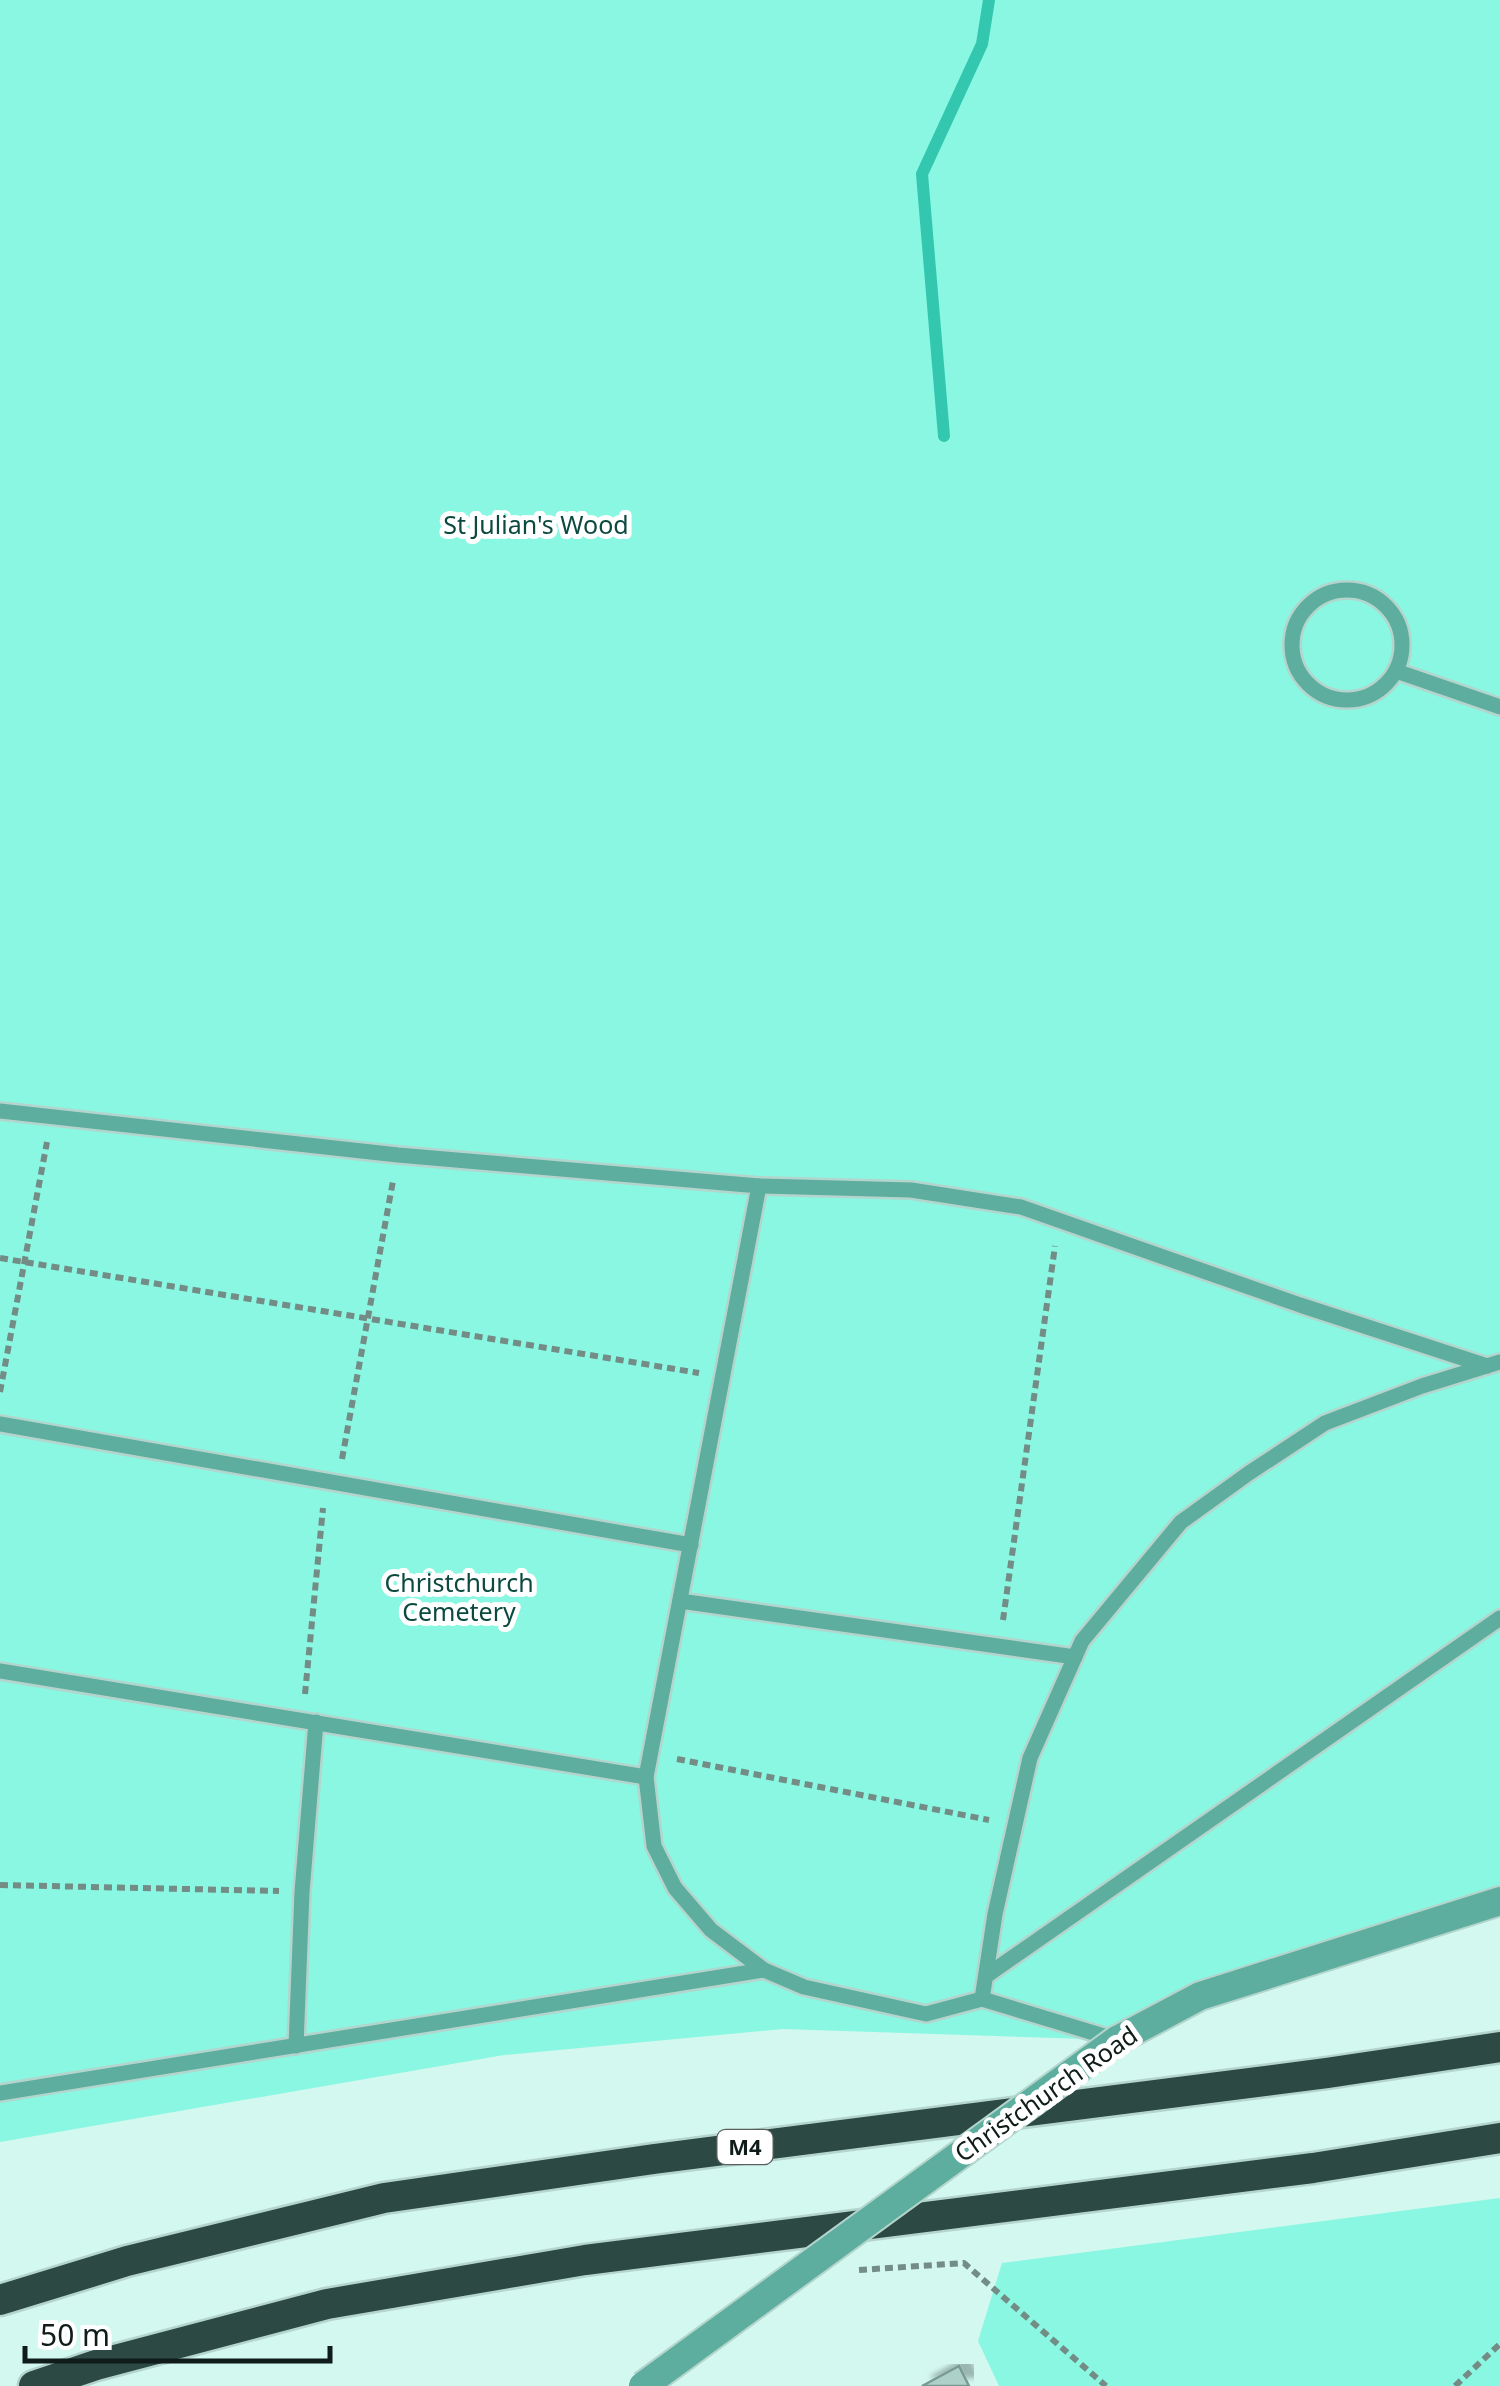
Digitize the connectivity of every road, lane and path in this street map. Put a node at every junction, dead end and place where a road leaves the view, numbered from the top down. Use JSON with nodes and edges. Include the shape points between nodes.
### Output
{"nodes":[{"id":1,"x":1396,"y":671,"type":"junction"},
{"id":2,"x":1500,"y":707,"type":"edge"},
{"id":3,"x":0,"y":1110,"type":"edge"},
{"id":4,"x":51,"y":1116,"type":"junction"},
{"id":5,"x":398,"y":1155,"type":"junction"},
{"id":6,"x":758,"y":1186,"type":"junction"},
{"id":7,"x":1059,"y":1221,"type":"junction"},
{"id":8,"x":0,"y":1258,"type":"edge"},
{"id":9,"x":24,"y":1263,"type":"junction"},
{"id":10,"x":368,"y":1320,"type":"junction"},
{"id":11,"x":1493,"y":1364,"type":"edge"},
{"id":12,"x":722,"y":1376,"type":"junction"},
{"id":13,"x":0,"y":1392,"type":"edge"},
{"id":14,"x":0,"y":1424,"type":"edge"},
{"id":15,"x":331,"y":1482,"type":"junction"},
{"id":16,"x":690,"y":1545,"type":"junction"},
{"id":17,"x":680,"y":1601,"type":"junction"},
{"id":18,"x":1500,"y":1618,"type":"edge"},
{"id":19,"x":999,"y":1646,"type":"junction"},
{"id":20,"x":1075,"y":1656,"type":"junction"},
{"id":21,"x":0,"y":1671,"type":"edge"},
{"id":22,"x":309,"y":1721,"type":"junction"},
{"id":23,"x":651,"y":1754,"type":"junction"},
{"id":24,"x":646,"y":1776,"type":"junction"},
{"id":25,"x":1015,"y":1826,"type":"junction"},
{"id":26,"x":0,"y":1885,"type":"edge"},
{"id":27,"x":302,"y":1892,"type":"junction"},
{"id":28,"x":1500,"y":1901,"type":"edge"},
{"id":29,"x":764,"y":1970,"type":"junction"},
{"id":30,"x":986,"y":1976,"type":"junction"},
{"id":31,"x":982,"y":1999,"type":"junction"},
{"id":32,"x":1116,"y":2040,"type":"junction"},
{"id":33,"x":296,"y":2046,"type":"junction"},
{"id":34,"x":1500,"y":2047,"type":"edge"},
{"id":35,"x":0,"y":2094,"type":"edge"},
{"id":36,"x":1500,"y":2138,"type":"edge"},
{"id":37,"x":814,"y":2260,"type":"junction"},
{"id":38,"x":0,"y":2300,"type":"edge"},
{"id":39,"x":1500,"y":2344,"type":"edge"},
{"id":40,"x":34,"y":2386,"type":"edge"},
{"id":41,"x":644,"y":2386,"type":"edge"},
{"id":42,"x":1106,"y":2386,"type":"edge"},
{"id":43,"x":1454,"y":2386,"type":"edge"}],
"edges":[{"from":1,"to":1,"type":"lane","via":[[1402,638],[1396,620],[1367,594],[1326,594],[1302,612],[1292,632],[1298,672],[1324,695],[1367,697]]},
{"from":1,"to":2,"type":"lane"},
{"from":3,"to":4,"type":"lane"},
{"from":4,"to":5,"type":"lane"},
{"from":4,"to":9,"type":"path"},
{"from":5,"to":6,"type":"lane"},
{"from":5,"to":10,"type":"path"},
{"from":6,"to":7,"type":"lane","via":[[911,1190],[1021,1207]]},
{"from":6,"to":12,"type":"lane"},
{"from":7,"to":11,"type":"lane","via":[[1300,1306]]},
{"from":7,"to":19,"type":"path"},
{"from":8,"to":9,"type":"path"},
{"from":9,"to":10,"type":"path"},
{"from":9,"to":13,"type":"path"},
{"from":10,"to":12,"type":"path"},
{"from":10,"to":15,"type":"path"},
{"from":11,"to":20,"type":"lane","via":[[1325,1423],[1249,1473],[1181,1522]]},
{"from":12,"to":16,"type":"lane"},
{"from":14,"to":15,"type":"lane"},
{"from":15,"to":16,"type":"lane"},
{"from":15,"to":22,"type":"path"},
{"from":16,"to":17,"type":"lane"},
{"from":17,"to":19,"type":"lane"},
{"from":17,"to":23,"type":"lane"},
{"from":18,"to":30,"type":"lane"},
{"from":19,"to":20,"type":"lane"},
{"from":20,"to":25,"type":"lane","via":[[1030,1758]]},
{"from":21,"to":22,"type":"lane"},
{"from":22,"to":24,"type":"lane"},
{"from":22,"to":27,"type":"lane"},
{"from":23,"to":24,"type":"lane"},
{"from":23,"to":25,"type":"path"},
{"from":24,"to":29,"type":"lane","via":[[654,1846],[675,1888],[711,1930]]},
{"from":25,"to":30,"type":"lane"},
{"from":26,"to":27,"type":"path"},
{"from":27,"to":33,"type":"lane"},
{"from":28,"to":32,"type":"street","name":"Christchurch Road","via":[[1200,1996]]},
{"from":29,"to":31,"type":"lane","via":[[804,1988],[926,2014]]},
{"from":29,"to":33,"type":"lane"},
{"from":30,"to":31,"type":"lane"},
{"from":31,"to":32,"type":"lane"},
{"from":32,"to":37,"type":"street","name":"Christchurch Road","bridge":true},
{"from":33,"to":35,"type":"lane"},
{"from":34,"to":38,"type":"highway","number":"M4","via":[[384,2198],[126,2261]]},
{"from":36,"to":40,"type":"highway","via":[[566,2263],[327,2304]]},
{"from":37,"to":41,"type":"street","name":"Christchurch Road","bridge":true},
{"from":37,"to":42,"type":"path","via":[[862,2271],[964,2262]]},
{"from":39,"to":43,"type":"path"}]}
